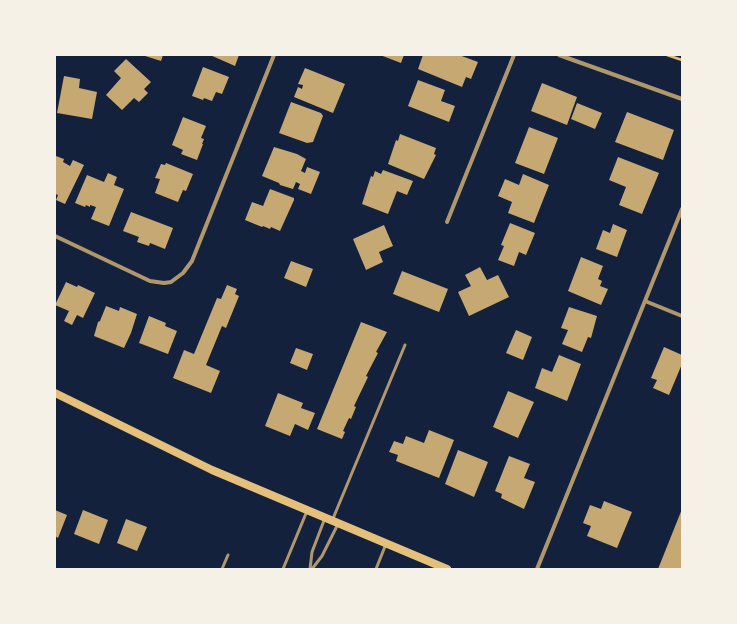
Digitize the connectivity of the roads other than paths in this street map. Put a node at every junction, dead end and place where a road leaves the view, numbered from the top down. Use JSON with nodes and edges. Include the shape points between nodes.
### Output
{"nodes":[{"id":1,"x":274,"y":55,"type":"edge"},
{"id":2,"x":514,"y":55,"type":"edge"},
{"id":3,"x":559,"y":55,"type":"edge"},
{"id":4,"x":682,"y":99,"type":"edge"},
{"id":5,"x":682,"y":209,"type":"edge"},
{"id":6,"x":447,"y":222,"type":"dead end"},
{"id":7,"x":55,"y":236,"type":"edge"},
{"id":8,"x":645,"y":301,"type":"junction"},
{"id":9,"x":682,"y":316,"type":"edge"},
{"id":10,"x":405,"y":345,"type":"dead end"},
{"id":11,"x":55,"y":393,"type":"edge"},
{"id":12,"x":307,"y":511,"type":"junction"},
{"id":13,"x":332,"y":521,"type":"junction"},
{"id":14,"x":386,"y":544,"type":"junction"},
{"id":15,"x":228,"y":555,"type":"dead end"},
{"id":16,"x":222,"y":569,"type":"edge"},
{"id":17,"x":283,"y":569,"type":"edge"},
{"id":18,"x":311,"y":569,"type":"edge"},
{"id":19,"x":376,"y":569,"type":"edge"},
{"id":20,"x":447,"y":569,"type":"edge"},
{"id":21,"x":537,"y":569,"type":"edge"}],
"edges":[{"from":1,"to":7,"type":"street","via":[[192,260],[177,278],[164,283],[150,281]]},
{"from":2,"to":6,"type":"street"},
{"from":3,"to":4,"type":"street"},
{"from":5,"to":8,"type":"street"},
{"from":8,"to":9,"type":"street"},
{"from":8,"to":21,"type":"street"},
{"from":10,"to":13,"type":"lane"},
{"from":11,"to":12,"type":"main road","via":[[212,470]]},
{"from":12,"to":13,"type":"main road"},
{"from":12,"to":17,"type":"lane"},
{"from":13,"to":14,"type":"main road"},
{"from":13,"to":18,"type":"lane","via":[[322,556]]},
{"from":13,"to":18,"type":"lane","via":[[312,552]]},
{"from":14,"to":19,"type":"lane"},
{"from":14,"to":20,"type":"main road"},
{"from":15,"to":16,"type":"lane"}]}
